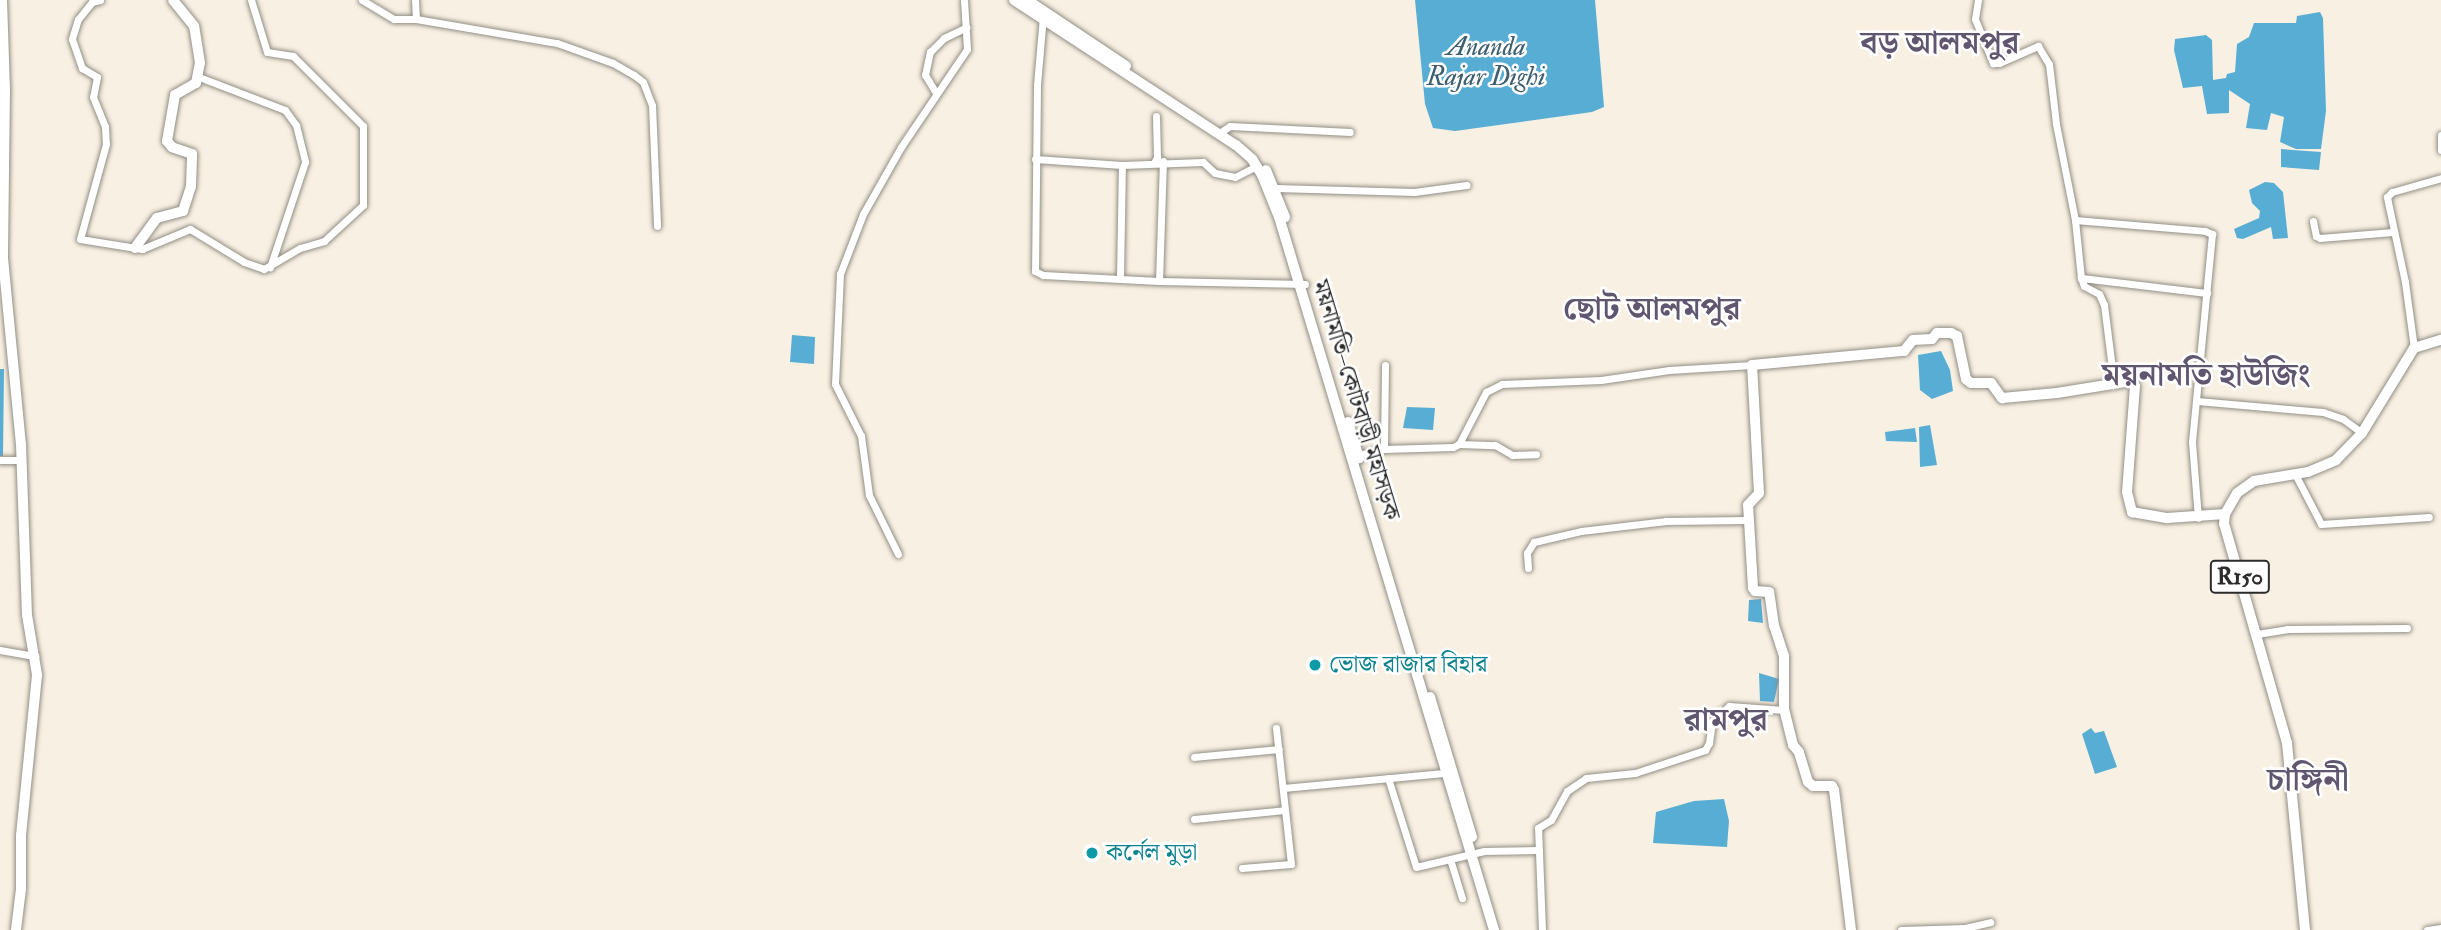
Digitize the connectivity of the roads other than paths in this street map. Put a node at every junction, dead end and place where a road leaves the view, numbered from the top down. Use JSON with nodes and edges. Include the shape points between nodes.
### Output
{"nodes":[{"id":1,"x":2,"y":0,"type":"edge"},
{"id":2,"x":100,"y":0,"type":"edge"},
{"id":3,"x":173,"y":0,"type":"edge"},
{"id":4,"x":251,"y":0,"type":"edge"},
{"id":5,"x":362,"y":0,"type":"edge"},
{"id":6,"x":415,"y":0,"type":"edge"},
{"id":7,"x":964,"y":0,"type":"edge"},
{"id":8,"x":1014,"y":0,"type":"edge"},
{"id":9,"x":1027,"y":0,"type":"edge"},
{"id":10,"x":1978,"y":0,"type":"edge"},
{"id":11,"x":1043,"y":16,"type":"junction"},
{"id":12,"x":416,"y":19,"type":"junction"},
{"id":13,"x":967,"y":27,"type":"junction"},
{"id":14,"x":199,"y":77,"type":"junction"},
{"id":15,"x":936,"y":93,"type":"junction"},
{"id":16,"x":1156,"y":116,"type":"dead end"},
{"id":17,"x":1220,"y":132,"type":"junction"},
{"id":18,"x":1350,"y":132,"type":"dead end"},
{"id":19,"x":2441,"y":135,"type":"edge"},
{"id":20,"x":2441,"y":150,"type":"edge"},
{"id":21,"x":1035,"y":159,"type":"junction"},
{"id":22,"x":1163,"y":161,"type":"junction"},
{"id":23,"x":1154,"y":163,"type":"junction"},
{"id":24,"x":1122,"y":164,"type":"junction"},
{"id":25,"x":1257,"y":166,"type":"junction"},
{"id":26,"x":2441,"y":178,"type":"edge"},
{"id":27,"x":1467,"y":186,"type":"dead end"},
{"id":28,"x":1276,"y":188,"type":"junction"},
{"id":29,"x":2075,"y":220,"type":"junction"},
{"id":30,"x":2313,"y":221,"type":"dead end"},
{"id":31,"x":657,"y":226,"type":"dead end"},
{"id":32,"x":2393,"y":232,"type":"junction"},
{"id":33,"x":135,"y":248,"type":"junction"},
{"id":34,"x":270,"y":267,"type":"junction"},
{"id":35,"x":1120,"y":278,"type":"junction"},
{"id":36,"x":2081,"y":278,"type":"junction"},
{"id":37,"x":1159,"y":281,"type":"junction"},
{"id":38,"x":1302,"y":284,"type":"junction"},
{"id":39,"x":3,"y":285,"type":"edge"},
{"id":40,"x":2207,"y":293,"type":"junction"},
{"id":41,"x":2441,"y":341,"type":"edge"},
{"id":42,"x":2414,"y":348,"type":"junction"},
{"id":43,"x":1385,"y":365,"type":"dead end"},
{"id":44,"x":1752,"y":365,"type":"junction"},
{"id":45,"x":2114,"y":384,"type":"junction"},
{"id":46,"x":2197,"y":401,"type":"junction"},
{"id":47,"x":2362,"y":433,"type":"junction"},
{"id":48,"x":1459,"y":444,"type":"junction"},
{"id":49,"x":1384,"y":449,"type":"junction"},
{"id":50,"x":1536,"y":454,"type":"dead end"},
{"id":51,"x":1358,"y":455,"type":"junction"},
{"id":52,"x":0,"y":460,"type":"edge"},
{"id":53,"x":22,"y":460,"type":"junction"},
{"id":54,"x":2295,"y":474,"type":"junction"},
{"id":55,"x":2225,"y":514,"type":"junction"},
{"id":56,"x":2429,"y":517,"type":"dead end"},
{"id":57,"x":2198,"y":518,"type":"junction"},
{"id":58,"x":1748,"y":520,"type":"junction"},
{"id":59,"x":898,"y":554,"type":"dead end"},
{"id":60,"x":1528,"y":568,"type":"dead end"},
{"id":61,"x":2407,"y":628,"type":"dead end"},
{"id":62,"x":2257,"y":634,"type":"junction"},
{"id":63,"x":0,"y":650,"type":"edge"},
{"id":64,"x":35,"y":656,"type":"junction"},
{"id":65,"x":1784,"y":710,"type":"junction"},
{"id":66,"x":1276,"y":728,"type":"dead end"},
{"id":67,"x":1279,"y":749,"type":"junction"},
{"id":68,"x":1194,"y":757,"type":"dead end"},
{"id":69,"x":1446,"y":773,"type":"junction"},
{"id":70,"x":1388,"y":778,"type":"junction"},
{"id":71,"x":1283,"y":788,"type":"junction"},
{"id":72,"x":1285,"y":810,"type":"junction"},
{"id":73,"x":1194,"y":819,"type":"dead end"},
{"id":74,"x":1539,"y":850,"type":"junction"},
{"id":75,"x":1473,"y":853,"type":"junction"},
{"id":76,"x":1451,"y":859,"type":"junction"},
{"id":77,"x":1242,"y":868,"type":"dead end"},
{"id":78,"x":1462,"y":898,"type":"dead end"},
{"id":79,"x":1990,"y":922,"type":"dead end"},
{"id":80,"x":2441,"y":928,"type":"edge"},
{"id":81,"x":16,"y":930,"type":"edge"},
{"id":82,"x":1494,"y":930,"type":"edge"},
{"id":83,"x":1501,"y":930,"type":"edge"},
{"id":84,"x":1542,"y":930,"type":"edge"},
{"id":85,"x":1851,"y":930,"type":"edge"},
{"id":86,"x":1901,"y":930,"type":"edge"},
{"id":87,"x":2305,"y":930,"type":"edge"},
{"id":88,"x":2427,"y":930,"type":"edge"}],
"edges":[{"from":1,"to":39,"type":"main road"},
{"from":2,"to":33,"type":"street","via":[[92,2],[78,19],[72,39],[82,68],[97,77],[93,97],[105,127],[106,144],[79,238]]},
{"from":3,"to":14,"type":"main road","via":[[194,26]]},
{"from":4,"to":34,"type":"street","via":[[267,52],[293,56],[363,127],[363,205],[324,241],[300,248]]},
{"from":5,"to":12,"type":"street","via":[[394,19]]},
{"from":6,"to":12,"type":"street"},
{"from":7,"to":13,"type":"street"},
{"from":8,"to":11,"type":"main road","name":"ময়নামতি–কোটবাড়ী মহাসড়ক"},
{"from":9,"to":11,"type":"main road","name":"ময়নামতি–কোটবাড়ী মহাসড়ক"},
{"from":10,"to":29,"type":"street","via":[[1975,19],[1993,63],[2041,47],[2049,64]]},
{"from":11,"to":17,"type":"main road","name":"ময়নামতি–কোটবাড়ী মহাসড়ক"},
{"from":11,"to":21,"type":"street"},
{"from":12,"to":31,"type":"street","via":[[557,43],[613,63],[643,82],[656,130]]},
{"from":13,"to":15,"type":"street","via":[[967,49]]},
{"from":13,"to":15,"type":"street","via":[[944,38],[930,52],[925,75]]},
{"from":14,"to":33,"type":"main road","via":[[175,94],[167,141],[192,154],[185,207],[181,213],[157,218]]},
{"from":14,"to":34,"type":"street","via":[[285,110],[296,125],[305,162]]},
{"from":15,"to":59,"type":"street","via":[[863,214],[840,274],[835,384],[861,436],[869,495]]},
{"from":16,"to":23,"type":"street"},
{"from":17,"to":18,"type":"street","via":[[1230,126]]},
{"from":17,"to":25,"type":"main road","name":"ময়নামতি–কোটবাড়ী মহাসড়ক"},
{"from":17,"to":28,"type":"main road","name":"ময়নামতি–কোটবাড়ী মহাসড়ক","via":[[1253,153]]},
{"from":19,"to":20,"type":"street"},
{"from":21,"to":24,"type":"street"},
{"from":21,"to":35,"type":"street","via":[[1035,271]]},
{"from":22,"to":23,"type":"street"},
{"from":22,"to":25,"type":"street","via":[[1206,162],[1216,173],[1236,177]]},
{"from":22,"to":37,"type":"street"},
{"from":23,"to":24,"type":"street"},
{"from":24,"to":35,"type":"street"},
{"from":25,"to":38,"type":"main road","name":"ময়নামতি–কোটবাড়ী মহাসড়ক"},
{"from":26,"to":32,"type":"street","via":[[2387,197]]},
{"from":27,"to":28,"type":"street","via":[[1414,192]]},
{"from":28,"to":38,"type":"main road","name":"ময়নামতি–কোটবাড়ী মহাসড়ক"},
{"from":29,"to":36,"type":"street"},
{"from":29,"to":40,"type":"street","via":[[2205,230],[2212,234]]},
{"from":30,"to":32,"type":"street","via":[[2319,238]]},
{"from":32,"to":42,"type":"street"},
{"from":33,"to":34,"type":"street","via":[[190,229],[244,262]]},
{"from":35,"to":37,"type":"street"},
{"from":36,"to":40,"type":"street"},
{"from":36,"to":45,"type":"street","via":[[2104,305]]},
{"from":37,"to":38,"type":"street"},
{"from":38,"to":51,"type":"main road","name":"ময়নামতি–কোটবাড়ী মহাসড়ক"},
{"from":38,"to":69,"type":"main road","name":"ময়নামতি–কোটবাড়ী মহাসড়ক"},
{"from":39,"to":53,"type":"main road"},
{"from":40,"to":46,"type":"street"},
{"from":41,"to":42,"type":"main road"},
{"from":42,"to":47,"type":"main road"},
{"from":43,"to":49,"type":"street"},
{"from":44,"to":45,"type":"main road","via":[[1904,351],[1913,340],[1951,333],[1957,336],[1966,379],[1991,383],[2003,398]]},
{"from":44,"to":48,"type":"street","via":[[1601,380],[1502,384],[1486,392]]},
{"from":44,"to":58,"type":"main road","via":[[1759,492],[1749,502]]},
{"from":45,"to":57,"type":"main road","via":[[2131,381],[2135,386],[2127,492],[2132,512]]},
{"from":46,"to":47,"type":"street","via":[[2323,412]]},
{"from":46,"to":57,"type":"street","via":[[2192,452]]},
{"from":47,"to":54,"type":"main road","via":[[2336,460]]},
{"from":48,"to":49,"type":"street"},
{"from":48,"to":50,"type":"street","via":[[1486,444],[1512,455]]},
{"from":49,"to":51,"type":"street"},
{"from":51,"to":75,"type":"main road","name":"ময়নামতি–কোটবাড়ী মহাসড়ক"},
{"from":52,"to":53,"type":"street"},
{"from":53,"to":64,"type":"main road","via":[[27,615]]},
{"from":54,"to":55,"type":"main road","via":[[2245,486]]},
{"from":54,"to":56,"type":"street","via":[[2321,524]]},
{"from":55,"to":57,"type":"main road"},
{"from":55,"to":62,"type":"main road","number":"R150","via":[[2224,524]]},
{"from":58,"to":60,"type":"street","via":[[1666,521],[1581,531],[1533,543],[1527,553]]},
{"from":58,"to":65,"type":"main road","via":[[1753,588],[1769,592],[1774,626],[1782,643]]},
{"from":61,"to":62,"type":"street","via":[[2287,629]]},
{"from":62,"to":87,"type":"main road","number":"R150","via":[[2287,743]]},
{"from":63,"to":64,"type":"street"},
{"from":64,"to":81,"type":"main road"},
{"from":65,"to":74,"type":"street","via":[[1729,706],[1712,721],[1705,750],[1635,773],[1579,781],[1563,795],[1551,820],[1539,825]]},
{"from":65,"to":85,"type":"main road","via":[[1808,782],[1834,790]]},
{"from":66,"to":67,"type":"street"},
{"from":67,"to":68,"type":"street"},
{"from":67,"to":71,"type":"street"},
{"from":69,"to":70,"type":"street"},
{"from":69,"to":75,"type":"main road","name":"ময়নামতি–কোটবাড়ী মহাসড়ক"},
{"from":70,"to":71,"type":"street"},
{"from":70,"to":76,"type":"street","via":[[1414,865]]},
{"from":71,"to":72,"type":"street"},
{"from":72,"to":73,"type":"street"},
{"from":72,"to":77,"type":"street","via":[[1291,864]]},
{"from":74,"to":75,"type":"street"},
{"from":74,"to":84,"type":"street"},
{"from":75,"to":76,"type":"street"},
{"from":75,"to":82,"type":"main road","name":"ময়নামতি–কোটবাড়ী মহাসড়ক"},
{"from":75,"to":83,"type":"main road","name":"ময়নামতি–কোটবাড়ী মহাসড়ক"},
{"from":76,"to":78,"type":"street"},
{"from":79,"to":86,"type":"street","via":[[1965,928]]},
{"from":80,"to":88,"type":"street"}]}
